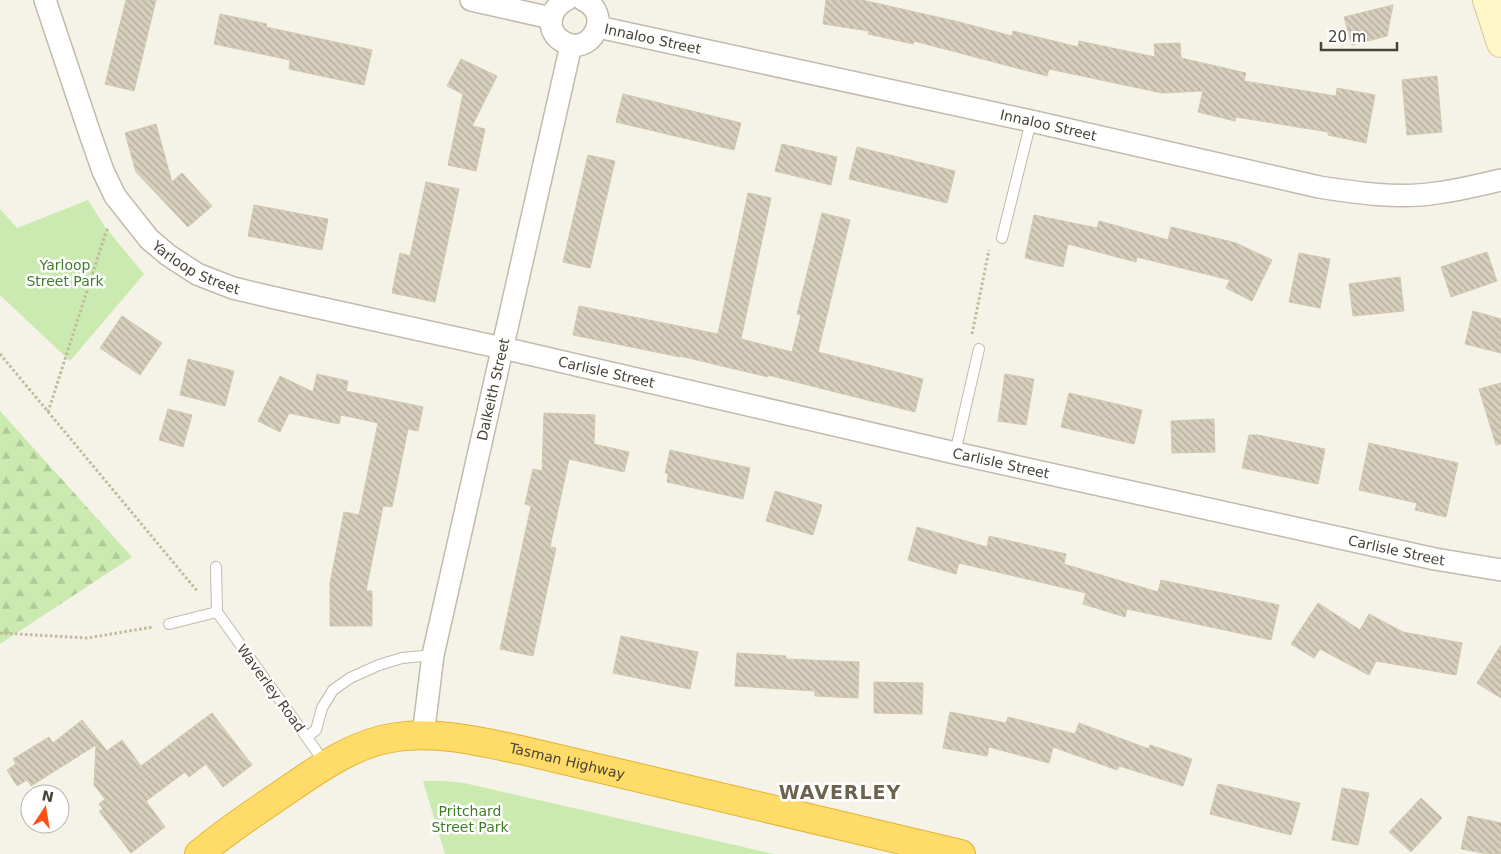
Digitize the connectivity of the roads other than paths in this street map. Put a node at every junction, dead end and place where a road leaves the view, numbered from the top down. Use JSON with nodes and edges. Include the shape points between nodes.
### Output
{"nodes":[{"id":1,"x":45,"y":0,"type":"edge"},
{"id":2,"x":471,"y":0,"type":"edge"},
{"id":3,"x":566,"y":0,"type":"edge"},
{"id":4,"x":583,"y":0,"type":"edge"},
{"id":5,"x":1487,"y":0,"type":"edge"},
{"id":6,"x":551,"y":18,"type":"junction"},
{"id":7,"x":598,"y":27,"type":"junction"},
{"id":8,"x":1501,"y":43,"type":"edge"},
{"id":9,"x":571,"y":45,"type":"junction"},
{"id":10,"x":1031,"y":121,"type":"junction"},
{"id":11,"x":1501,"y":180,"type":"edge"},
{"id":12,"x":1002,"y":238,"type":"dead end"},
{"id":13,"x":502,"y":348,"type":"junction"},
{"id":14,"x":979,"y":349,"type":"dead end"},
{"id":15,"x":955,"y":453,"type":"junction"},
{"id":16,"x":216,"y":567,"type":"dead end"},
{"id":17,"x":1501,"y":570,"type":"edge"},
{"id":18,"x":217,"y":612,"type":"junction"},
{"id":19,"x":169,"y":624,"type":"road end"},
{"id":20,"x":432,"y":655,"type":"junction"},
{"id":21,"x":423,"y":736,"type":"junction"},
{"id":22,"x":307,"y":737,"type":"junction"},
{"id":23,"x":326,"y":764,"type":"junction"},
{"id":24,"x":199,"y":854,"type":"edge"},
{"id":25,"x":961,"y":854,"type":"edge"}],
"edges":[{"from":1,"to":13,"type":"street","name":"Yarloop Street","via":[[111,188],[131,218],[168,255],[197,274],[233,288]]},
{"from":2,"to":6,"type":"street"},
{"from":3,"to":6,"type":"street","via":[[558,5]]},
{"from":4,"to":7,"type":"street","via":[[596,12]]},
{"from":5,"to":8,"type":"street"},
{"from":6,"to":9,"type":"street","via":[[554,34]]},
{"from":7,"to":9,"type":"street","via":[[589,40]]},
{"from":7,"to":10,"type":"street","name":"Innaloo Street"},
{"from":9,"to":13,"type":"street","name":"Dalkeith Street"},
{"from":10,"to":11,"type":"street","name":"Innaloo Street","via":[[1319,187],[1363,194],[1437,193]]},
{"from":10,"to":12,"type":"lane"},
{"from":13,"to":15,"type":"street","name":"Carlisle Street"},
{"from":13,"to":20,"type":"street","name":"Dalkeith Street"},
{"from":14,"to":15,"type":"lane"},
{"from":15,"to":17,"type":"street","name":"Carlisle Street","via":[[1435,559]]},
{"from":16,"to":18,"type":"lane"},
{"from":18,"to":19,"type":"lane"},
{"from":18,"to":22,"type":"lane","name":"Waverley Road"},
{"from":20,"to":21,"type":"street","name":"Dalkeith Street"},
{"from":20,"to":22,"type":"lane","via":[[402,658],[350,678],[333,690],[322,708],[316,730]]},
{"from":21,"to":23,"type":"highway","name":"Tasman Highway","via":[[397,737],[370,744]]},
{"from":21,"to":25,"type":"highway","name":"Tasman Highway","via":[[462,738],[521,750]]},
{"from":22,"to":23,"type":"lane","name":"Waverley Road"},
{"from":23,"to":24,"type":"highway","name":"Tasman Highway"}]}
